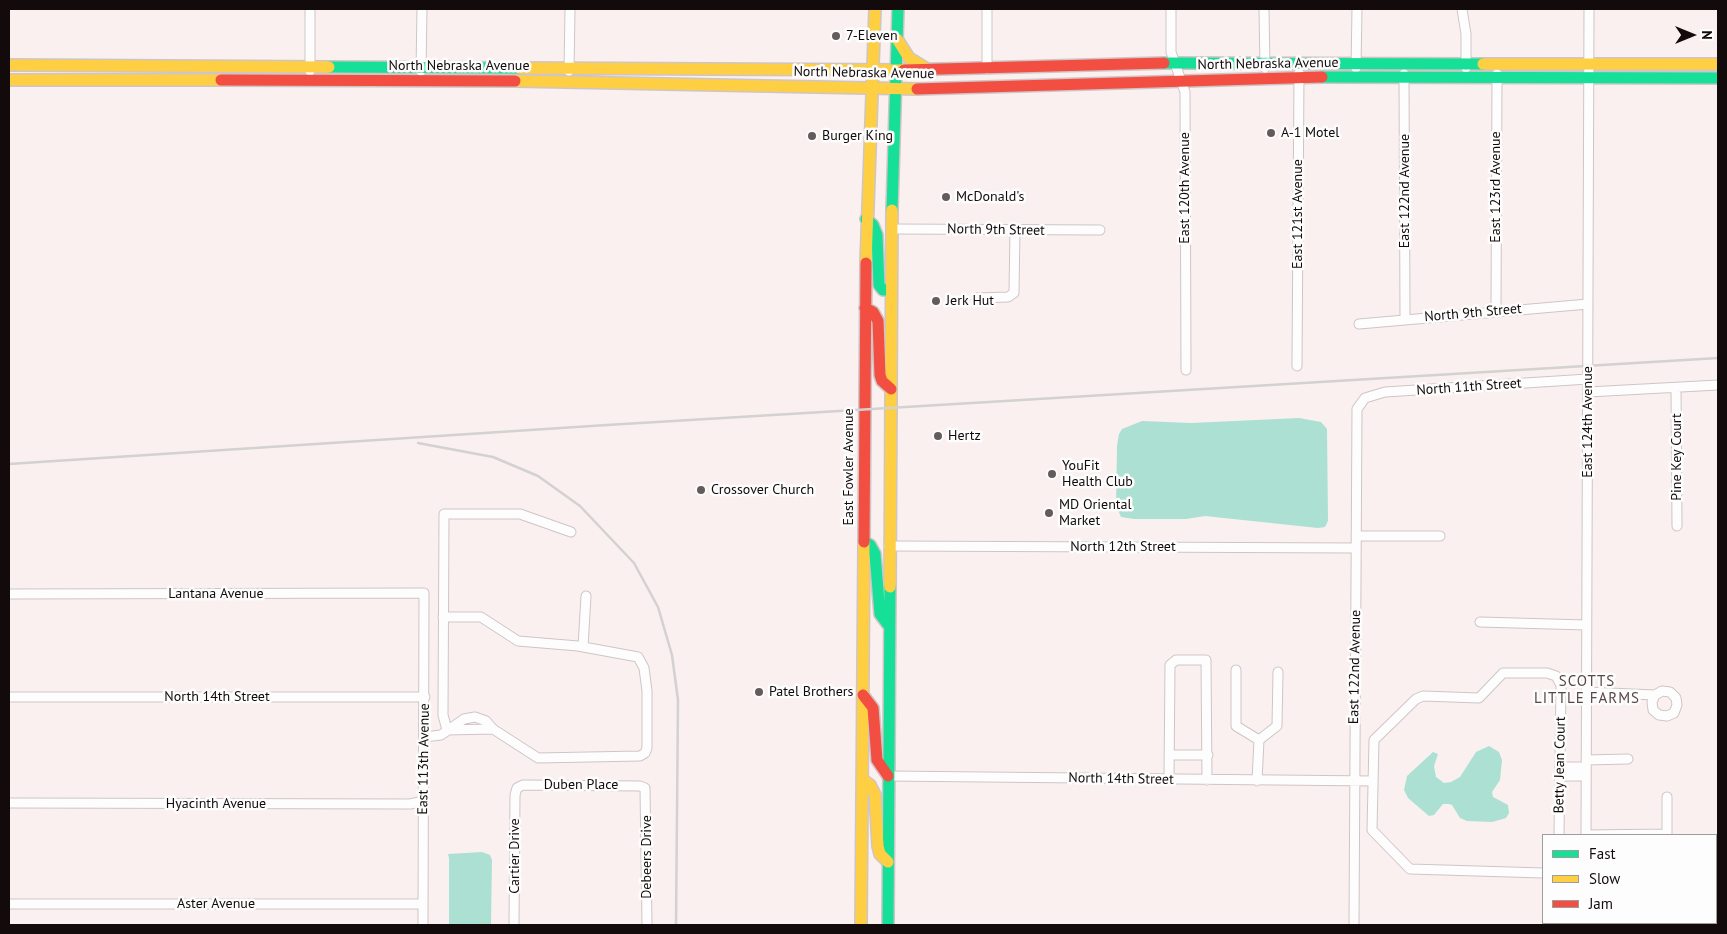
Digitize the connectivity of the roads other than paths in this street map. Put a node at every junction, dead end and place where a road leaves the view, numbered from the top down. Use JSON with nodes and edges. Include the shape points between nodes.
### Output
{"nodes":[{"id":1,"x":310,"y":9,"type":"edge"},
{"id":2,"x":422,"y":9,"type":"edge"},
{"id":3,"x":570,"y":9,"type":"edge"},
{"id":4,"x":875,"y":9,"type":"edge"},
{"id":5,"x":898,"y":9,"type":"edge"},
{"id":6,"x":987,"y":9,"type":"edge"},
{"id":7,"x":1171,"y":9,"type":"edge"},
{"id":8,"x":1264,"y":9,"type":"edge"},
{"id":9,"x":1357,"y":9,"type":"edge"},
{"id":10,"x":1462,"y":9,"type":"edge"},
{"id":11,"x":1589,"y":9,"type":"edge"},
{"id":12,"x":897,"y":38,"type":"junction"},
{"id":13,"x":1173,"y":62,"type":"junction"},
{"id":14,"x":1265,"y":63,"type":"junction"},
{"id":15,"x":1300,"y":63,"type":"junction"},
{"id":16,"x":1356,"y":64,"type":"junction"},
{"id":17,"x":1404,"y":64,"type":"junction"},
{"id":18,"x":1466,"y":64,"type":"junction"},
{"id":19,"x":1497,"y":64,"type":"junction"},
{"id":20,"x":1589,"y":64,"type":"junction"},
{"id":21,"x":1718,"y":64,"type":"edge"},
{"id":22,"x":9,"y":65,"type":"edge"},
{"id":23,"x":84,"y":65,"type":"junction"},
{"id":24,"x":310,"y":65,"type":"junction"},
{"id":25,"x":421,"y":66,"type":"junction"},
{"id":26,"x":434,"y":66,"type":"junction"},
{"id":27,"x":570,"y":67,"type":"junction"},
{"id":28,"x":733,"y":67,"type":"junction"},
{"id":29,"x":987,"y":68,"type":"junction"},
{"id":30,"x":872,"y":69,"type":"junction"},
{"id":31,"x":896,"y":70,"type":"junction"},
{"id":32,"x":928,"y":70,"type":"junction"},
{"id":33,"x":1404,"y":77,"type":"junction"},
{"id":34,"x":1266,"y":78,"type":"junction"},
{"id":35,"x":1299,"y":78,"type":"junction"},
{"id":36,"x":1356,"y":78,"type":"junction"},
{"id":37,"x":1466,"y":78,"type":"junction"},
{"id":38,"x":1497,"y":78,"type":"junction"},
{"id":39,"x":1589,"y":78,"type":"junction"},
{"id":40,"x":1718,"y":78,"type":"edge"},
{"id":41,"x":9,"y":80,"type":"edge"},
{"id":42,"x":84,"y":81,"type":"junction"},
{"id":43,"x":310,"y":81,"type":"junction"},
{"id":44,"x":421,"y":81,"type":"junction"},
{"id":45,"x":434,"y":81,"type":"junction"},
{"id":46,"x":567,"y":81,"type":"junction"},
{"id":47,"x":1182,"y":82,"type":"junction"},
{"id":48,"x":669,"y":85,"type":"junction"},
{"id":49,"x":871,"y":89,"type":"junction"},
{"id":50,"x":895,"y":89,"type":"junction"},
{"id":51,"x":925,"y":89,"type":"junction"},
{"id":52,"x":895,"y":118,"type":"junction"},
{"id":53,"x":866,"y":219,"type":"junction"},
{"id":54,"x":892,"y":229,"type":"junction"},
{"id":55,"x":1015,"y":229,"type":"junction"},
{"id":56,"x":1100,"y":230,"type":"dead end"},
{"id":57,"x":892,"y":290,"type":"junction"},
{"id":58,"x":976,"y":298,"type":"dead end"},
{"id":59,"x":1588,"y":304,"type":"junction"},
{"id":60,"x":865,"y":308,"type":"junction"},
{"id":61,"x":1496,"y":310,"type":"junction"},
{"id":62,"x":1405,"y":318,"type":"junction"},
{"id":63,"x":1359,"y":324,"type":"dead end"},
{"id":64,"x":1297,"y":366,"type":"dead end"},
{"id":65,"x":1186,"y":370,"type":"dead end"},
{"id":66,"x":1588,"y":379,"type":"junction"},
{"id":67,"x":1718,"y":385,"type":"edge"},
{"id":68,"x":1676,"y":388,"type":"junction"},
{"id":69,"x":891,"y":389,"type":"junction"},
{"id":70,"x":1588,"y":392,"type":"junction"},
{"id":71,"x":1357,"y":409,"type":"joint"},
{"id":72,"x":1677,"y":526,"type":"dead end"},
{"id":73,"x":571,"y":532,"type":"dead end"},
{"id":74,"x":1356,"y":536,"type":"junction"},
{"id":75,"x":1440,"y":536,"type":"dead end"},
{"id":76,"x":864,"y":542,"type":"junction"},
{"id":77,"x":890,"y":546,"type":"junction"},
{"id":78,"x":1356,"y":548,"type":"junction"},
{"id":79,"x":424,"y":593,"type":"joint"},
{"id":80,"x":9,"y":594,"type":"edge"},
{"id":81,"x":586,"y":596,"type":"dead end"},
{"id":82,"x":444,"y":617,"type":"junction"},
{"id":83,"x":1480,"y":622,"type":"dead end"},
{"id":84,"x":1586,"y":625,"type":"junction"},
{"id":85,"x":889,"y":626,"type":"junction"},
{"id":86,"x":583,"y":647,"type":"junction"},
{"id":87,"x":1236,"y":670,"type":"dead end"},
{"id":88,"x":1278,"y":672,"type":"dead end"},
{"id":89,"x":1586,"y":692,"type":"junction"},
{"id":90,"x":863,"y":695,"type":"junction"},
{"id":91,"x":1655,"y":695,"type":"dead end"},
{"id":92,"x":9,"y":697,"type":"edge"},
{"id":93,"x":425,"y":697,"type":"junction"},
{"id":94,"x":494,"y":729,"type":"junction"},
{"id":95,"x":447,"y":730,"type":"junction"},
{"id":96,"x":424,"y":737,"type":"junction"},
{"id":97,"x":1259,"y":740,"type":"junction"},
{"id":98,"x":1169,"y":755,"type":"junction"},
{"id":99,"x":1208,"y":755,"type":"junction"},
{"id":100,"x":1628,"y":759,"type":"dead end"},
{"id":101,"x":1586,"y":768,"type":"junction"},
{"id":102,"x":1560,"y":772,"type":"junction"},
{"id":103,"x":888,"y":776,"type":"junction"},
{"id":104,"x":862,"y":779,"type":"junction"},
{"id":105,"x":1169,"y":780,"type":"junction"},
{"id":106,"x":1208,"y":780,"type":"junction"},
{"id":107,"x":1353,"y":780,"type":"junction"},
{"id":108,"x":1258,"y":781,"type":"junction"},
{"id":109,"x":1373,"y":781,"type":"junction"},
{"id":110,"x":517,"y":788,"type":"joint"},
{"id":111,"x":646,"y":788,"type":"joint"},
{"id":112,"x":1667,"y":797,"type":"dead end"},
{"id":113,"x":424,"y":801,"type":"junction"},
{"id":114,"x":9,"y":803,"type":"edge"},
{"id":115,"x":1559,"y":834,"type":"edge"},
{"id":116,"x":1586,"y":834,"type":"edge"},
{"id":117,"x":1667,"y":834,"type":"edge"},
{"id":118,"x":888,"y":863,"type":"junction"},
{"id":119,"x":1542,"y":873,"type":"edge"},
{"id":120,"x":9,"y":904,"type":"edge"},
{"id":121,"x":423,"y":904,"type":"junction"},
{"id":122,"x":1585,"y":924,"type":"edge"},
{"id":123,"x":1718,"y":924,"type":"edge"},
{"id":124,"x":423,"y":925,"type":"edge"},
{"id":125,"x":514,"y":925,"type":"edge"},
{"id":126,"x":646,"y":925,"type":"edge"},
{"id":127,"x":862,"y":925,"type":"edge"},
{"id":128,"x":888,"y":925,"type":"edge"},
{"id":129,"x":1354,"y":925,"type":"edge"}],
"edges":[{"from":1,"to":24,"type":"street"},
{"from":2,"to":25,"type":"street"},
{"from":3,"to":27,"type":"street"},
{"from":4,"to":30,"type":"main road","name":"East Fowler Avenue"},
{"from":5,"to":12,"type":"main road"},
{"from":6,"to":29,"type":"street"},
{"from":7,"to":13,"type":"street","name":"East 120th Avenue"},
{"from":8,"to":14,"type":"street"},
{"from":9,"to":16,"type":"street"},
{"from":10,"to":18,"type":"street"},
{"from":11,"to":20,"type":"street","name":"East 124th Avenue"},
{"from":12,"to":31,"type":"main road"},
{"from":12,"to":32,"type":"main road","via":[[909,58]]},
{"from":13,"to":14,"type":"main road","name":"North Nebraska Avenue"},
{"from":13,"to":29,"type":"main road","name":"North Nebraska Avenue"},
{"from":13,"to":47,"type":"street","name":"East 120th Avenue"},
{"from":14,"to":15,"type":"main road","name":"North Nebraska Avenue"},
{"from":14,"to":34,"type":"street"},
{"from":15,"to":16,"type":"main road","name":"North Nebraska Avenue"},
{"from":15,"to":35,"type":"street","name":"East 121st Avenue"},
{"from":16,"to":17,"type":"main road","name":"North Nebraska Avenue"},
{"from":16,"to":36,"type":"street"},
{"from":17,"to":18,"type":"main road","name":"North Nebraska Avenue"},
{"from":17,"to":33,"type":"street","name":"East 122nd Avenue"},
{"from":18,"to":19,"type":"main road","name":"North Nebraska Avenue"},
{"from":18,"to":37,"type":"street"},
{"from":19,"to":20,"type":"main road","name":"North Nebraska Avenue"},
{"from":19,"to":38,"type":"street","name":"East 123rd Avenue"},
{"from":20,"to":21,"type":"main road","name":"North Nebraska Avenue"},
{"from":20,"to":39,"type":"street","name":"East 124th Avenue"},
{"from":22,"to":23,"type":"main road","name":"North Nebraska Avenue"},
{"from":23,"to":24,"type":"main road","name":"North Nebraska Avenue"},
{"from":23,"to":42,"type":"main road"},
{"from":24,"to":25,"type":"main road","name":"North Nebraska Avenue"},
{"from":24,"to":43,"type":"street"},
{"from":25,"to":26,"type":"main road","name":"North Nebraska Avenue"},
{"from":25,"to":44,"type":"street"},
{"from":26,"to":27,"type":"main road","name":"North Nebraska Avenue"},
{"from":26,"to":45,"type":"main road"},
{"from":27,"to":28,"type":"main road","name":"North Nebraska Avenue"},
{"from":27,"to":46,"type":"street"},
{"from":28,"to":30,"type":"main road","name":"North Nebraska Avenue"},
{"from":28,"to":48,"type":"main road","via":[[724,74],[699,76]]},
{"from":29,"to":32,"type":"main road","name":"North Nebraska Avenue"},
{"from":30,"to":31,"type":"main road","name":"North Nebraska Avenue"},
{"from":30,"to":49,"type":"main road","name":"East Fowler Avenue"},
{"from":31,"to":32,"type":"main road","name":"North Nebraska Avenue"},
{"from":31,"to":50,"type":"main road"},
{"from":33,"to":36,"type":"main road","name":"North Nebraska Avenue"},
{"from":33,"to":37,"type":"main road","name":"North Nebraska Avenue"},
{"from":33,"to":62,"type":"street","name":"East 122nd Avenue"},
{"from":34,"to":35,"type":"main road","name":"North Nebraska Avenue"},
{"from":34,"to":47,"type":"main road","name":"North Nebraska Avenue"},
{"from":35,"to":36,"type":"main road","name":"North Nebraska Avenue"},
{"from":35,"to":64,"type":"street","name":"East 121st Avenue"},
{"from":37,"to":38,"type":"main road","name":"North Nebraska Avenue"},
{"from":38,"to":39,"type":"main road","name":"North Nebraska Avenue"},
{"from":38,"to":61,"type":"street","name":"East 123rd Avenue"},
{"from":39,"to":40,"type":"main road","name":"North Nebraska Avenue"},
{"from":39,"to":59,"type":"street","name":"East 124th Avenue"},
{"from":41,"to":42,"type":"main road","name":"North Nebraska Avenue"},
{"from":42,"to":43,"type":"main road","name":"North Nebraska Avenue"},
{"from":43,"to":44,"type":"main road","name":"North Nebraska Avenue"},
{"from":44,"to":45,"type":"main road","name":"North Nebraska Avenue"},
{"from":45,"to":46,"type":"main road","name":"North Nebraska Avenue"},
{"from":46,"to":48,"type":"main road","name":"North Nebraska Avenue"},
{"from":47,"to":51,"type":"main road","name":"North Nebraska Avenue"},
{"from":47,"to":65,"type":"street","name":"East 120th Avenue","via":[[1185,92]]},
{"from":48,"to":49,"type":"main road","name":"North Nebraska Avenue"},
{"from":49,"to":50,"type":"main road","name":"North Nebraska Avenue"},
{"from":49,"to":53,"type":"main road","name":"East Fowler Avenue"},
{"from":50,"to":51,"type":"main road","name":"North Nebraska Avenue"},
{"from":50,"to":52,"type":"main road"},
{"from":51,"to":52,"type":"main road","via":[[909,98]]},
{"from":52,"to":54,"type":"main road"},
{"from":53,"to":57,"type":"main road","via":[[877,234],[879,285],[883,290]]},
{"from":53,"to":60,"type":"main road","name":"East Fowler Avenue"},
{"from":54,"to":55,"type":"street","name":"North 9th Street"},
{"from":54,"to":57,"type":"main road"},
{"from":55,"to":56,"type":"street","name":"North 9th Street"},
{"from":55,"to":58,"type":"street","via":[[1014,292],[1008,298]]},
{"from":57,"to":69,"type":"main road"},
{"from":59,"to":61,"type":"street","name":"North 9th Street"},
{"from":59,"to":66,"type":"street","name":"East 124th Avenue"},
{"from":60,"to":69,"type":"main road","via":[[877,318],[880,374],[882,381]]},
{"from":60,"to":76,"type":"main road","name":"East Fowler Avenue"},
{"from":61,"to":62,"type":"street","name":"North 9th Street"},
{"from":62,"to":63,"type":"street","name":"North 9th Street"},
{"from":66,"to":70,"type":"street","name":"East 124th Avenue"},
{"from":66,"to":71,"type":"street","name":"North 11th Street","via":[[1385,392],[1365,398]]},
{"from":67,"to":68,"type":"street"},
{"from":68,"to":70,"type":"street"},
{"from":68,"to":72,"type":"street","name":"Pine Key Court"},
{"from":69,"to":77,"type":"main road"},
{"from":70,"to":84,"type":"street","name":"East 124th Avenue"},
{"from":71,"to":74,"type":"street","name":"East 122nd Avenue"},
{"from":73,"to":82,"type":"street","via":[[520,514],[444,514]]},
{"from":74,"to":75,"type":"street"},
{"from":74,"to":78,"type":"street","name":"East 122nd Avenue"},
{"from":76,"to":85,"type":"main road","via":[[876,554],[880,614]]},
{"from":76,"to":90,"type":"main road","name":"East Fowler Avenue"},
{"from":77,"to":78,"type":"street","name":"North 12th Street"},
{"from":77,"to":85,"type":"main road"},
{"from":78,"to":107,"type":"street","name":"East 122nd Avenue"},
{"from":79,"to":80,"type":"street","name":"Lantana Avenue"},
{"from":79,"to":93,"type":"street","name":"East 113th Avenue"},
{"from":81,"to":86,"type":"street"},
{"from":82,"to":86,"type":"street","via":[[481,617],[515,640]]},
{"from":82,"to":95,"type":"street","via":[[443,715]]},
{"from":83,"to":84,"type":"street"},
{"from":84,"to":89,"type":"street","name":"East 124th Avenue"},
{"from":85,"to":103,"type":"main road"},
{"from":86,"to":94,"type":"street","via":[[634,656],[643,664],[648,701],[645,753],[640,756],[538,758]]},
{"from":87,"to":97,"type":"street","via":[[1236,726]]},
{"from":88,"to":97,"type":"street","via":[[1277,726]]},
{"from":89,"to":91,"type":"street"},
{"from":89,"to":101,"type":"street","name":"East 124th Avenue"},
{"from":90,"to":103,"type":"main road","via":[[873,708],[877,760]]},
{"from":90,"to":104,"type":"main road","name":"East Fowler Avenue"},
{"from":92,"to":93,"type":"street","name":"North 14th Street"},
{"from":93,"to":96,"type":"street","name":"East 113th Avenue"},
{"from":94,"to":95,"type":"street"},
{"from":94,"to":95,"type":"street","via":[[486,720],[471,717]]},
{"from":95,"to":96,"type":"street","via":[[437,736]]},
{"from":96,"to":113,"type":"street","name":"East 113th Avenue"},
{"from":97,"to":108,"type":"street"},
{"from":98,"to":99,"type":"street"},
{"from":98,"to":99,"type":"street","via":[[1170,665],[1176,660],[1206,660]]},
{"from":98,"to":105,"type":"street"},
{"from":99,"to":106,"type":"street"},
{"from":100,"to":101,"type":"street"},
{"from":101,"to":102,"type":"street"},
{"from":101,"to":116,"type":"street","name":"East 124th Avenue"},
{"from":102,"to":109,"type":"street","name":"Betty Jean Court","via":[[1561,685],[1556,676],[1504,673],[1479,698],[1423,696],[1416,699],[1374,740]]},
{"from":102,"to":115,"type":"street","name":"Betty Jean Court"},
{"from":103,"to":105,"type":"street","name":"North 14th Street"},
{"from":103,"to":118,"type":"main road"},
{"from":104,"to":118,"type":"main road","via":[[875,795],[878,846]]},
{"from":104,"to":127,"type":"main road","name":"East Fowler Avenue"},
{"from":105,"to":106,"type":"street","name":"North 14th Street"},
{"from":106,"to":108,"type":"street","name":"North 14th Street"},
{"from":107,"to":108,"type":"street","name":"North 14th Street"},
{"from":107,"to":109,"type":"street"},
{"from":107,"to":129,"type":"street","name":"East 122nd Avenue"},
{"from":109,"to":119,"type":"street","name":"Betty Jean Court","via":[[1372,830],[1410,869]]},
{"from":110,"to":111,"type":"street","name":"Duben Place","via":[[543,785]]},
{"from":110,"to":125,"type":"street","name":"Cartier Drive"},
{"from":111,"to":126,"type":"street","name":"Debeers Drive"},
{"from":112,"to":117,"type":"street"},
{"from":113,"to":114,"type":"street","name":"Hyacinth Avenue","via":[[410,804]]},
{"from":113,"to":121,"type":"street","name":"East 113th Avenue"},
{"from":118,"to":128,"type":"main road"},
{"from":120,"to":121,"type":"street","name":"Aster Avenue"},
{"from":121,"to":124,"type":"street","name":"East 113th Avenue"},
{"from":122,"to":123,"type":"street"}]}
